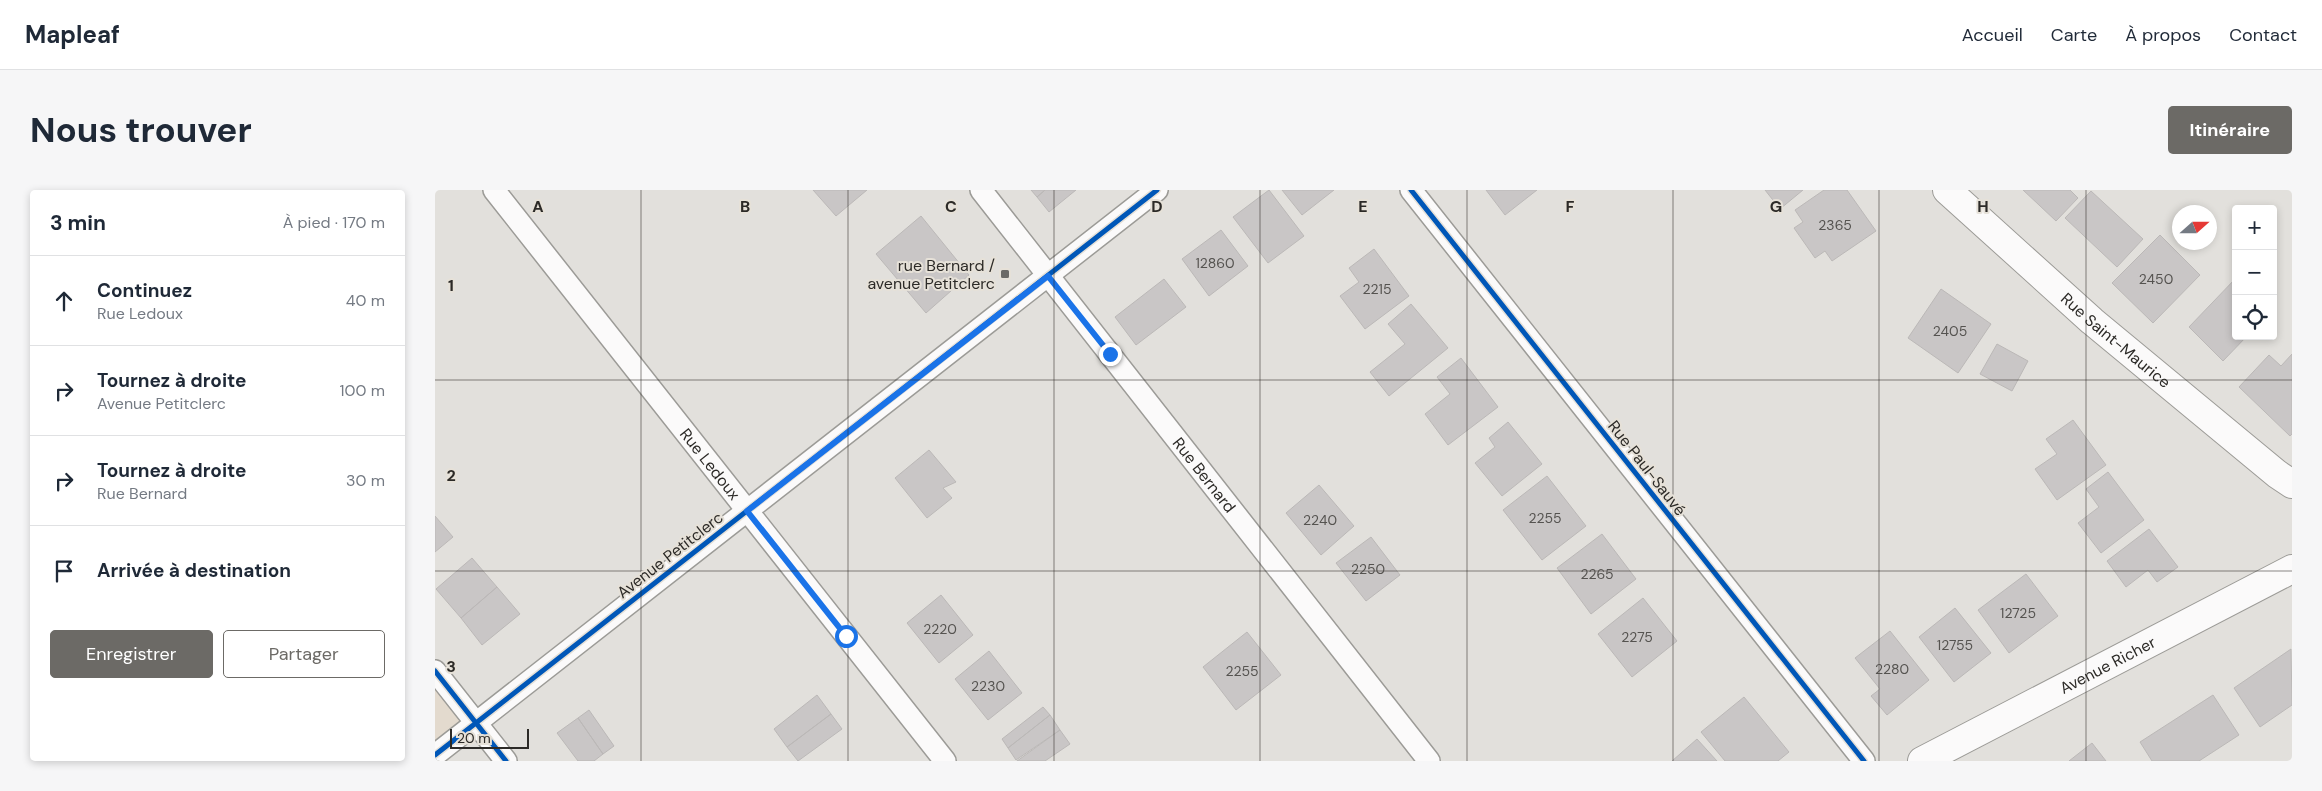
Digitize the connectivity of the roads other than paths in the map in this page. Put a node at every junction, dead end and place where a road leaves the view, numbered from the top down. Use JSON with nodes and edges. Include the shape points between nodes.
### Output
{"nodes":[{"id":1,"x":494,"y":190,"type":"edge"},
{"id":2,"x":981,"y":190,"type":"edge"},
{"id":3,"x":1157,"y":190,"type":"edge"},
{"id":4,"x":1411,"y":190,"type":"edge"},
{"id":5,"x":1947,"y":190,"type":"edge"},
{"id":6,"x":1048,"y":276,"type":"junction"},
{"id":7,"x":2292,"y":484,"type":"edge"},
{"id":8,"x":747,"y":511,"type":"junction"},
{"id":9,"x":2292,"y":568,"type":"edge"},
{"id":10,"x":435,"y":671,"type":"edge"},
{"id":11,"x":476,"y":723,"type":"junction"},
{"id":12,"x":435,"y":755,"type":"edge"},
{"id":13,"x":506,"y":761,"type":"edge"},
{"id":14,"x":945,"y":761,"type":"edge"},
{"id":15,"x":1429,"y":761,"type":"edge"},
{"id":16,"x":1864,"y":761,"type":"edge"},
{"id":17,"x":1922,"y":761,"type":"edge"}],
"edges":[{"from":1,"to":8,"type":"street","name":"Rue Ledoux"},
{"from":2,"to":6,"type":"street","name":"Rue Bernard"},
{"from":3,"to":6,"type":"street","name":"Avenue Petitclerc"},
{"from":4,"to":16,"type":"street","name":"Rue Paul-Sauvé"},
{"from":5,"to":7,"type":"street","name":"Rue Saint-Maurice","via":[[2092,321]]},
{"from":6,"to":8,"type":"street","name":"Avenue Petitclerc"},
{"from":6,"to":15,"type":"street","name":"Rue Bernard"},
{"from":8,"to":11,"type":"street","name":"Avenue Petitclerc"},
{"from":8,"to":14,"type":"street","name":"Rue Ledoux"},
{"from":9,"to":17,"type":"street","name":"Avenue Richer"},
{"from":10,"to":11,"type":"street"},
{"from":11,"to":12,"type":"street","name":"Avenue Petitclerc"},
{"from":11,"to":13,"type":"street"}]}
